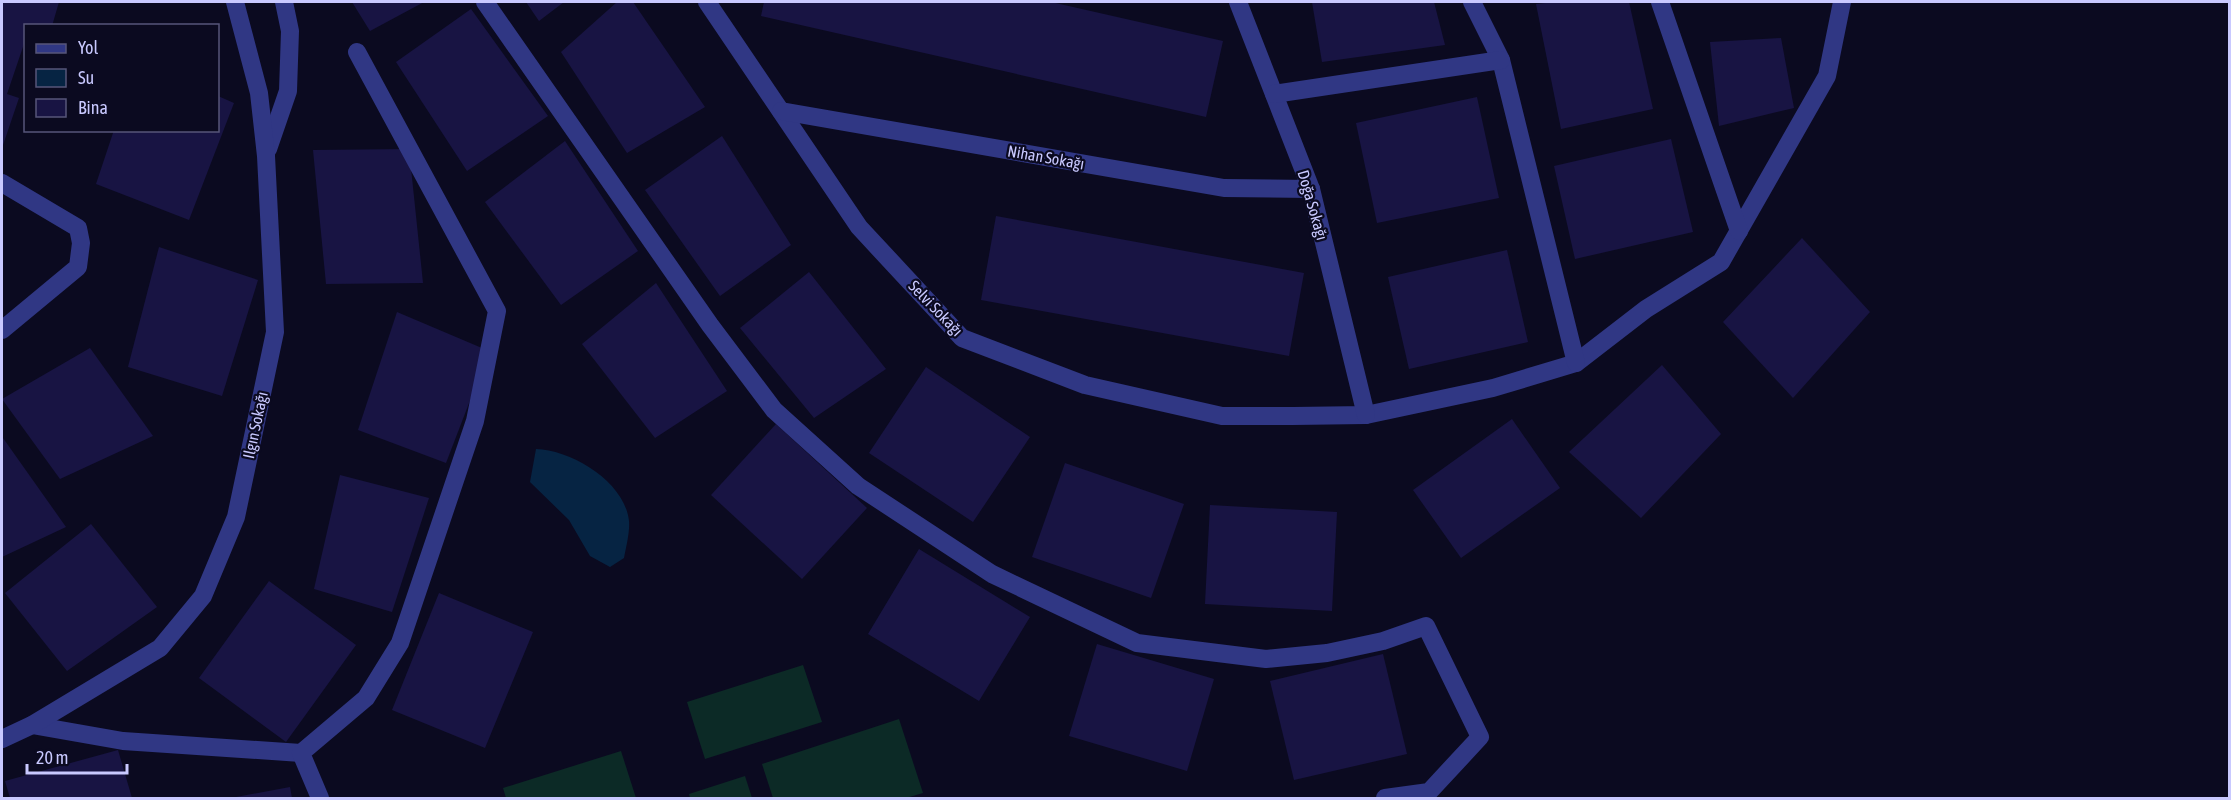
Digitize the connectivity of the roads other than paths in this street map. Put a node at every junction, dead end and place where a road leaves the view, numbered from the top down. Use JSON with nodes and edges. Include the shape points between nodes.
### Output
{"nodes":[{"id":1,"x":235,"y":2,"type":"edge"},
{"id":2,"x":284,"y":2,"type":"edge"},
{"id":3,"x":485,"y":2,"type":"edge"},
{"id":4,"x":707,"y":2,"type":"edge"},
{"id":5,"x":1238,"y":2,"type":"edge"},
{"id":6,"x":1472,"y":2,"type":"edge"},
{"id":7,"x":1660,"y":2,"type":"edge"},
{"id":8,"x":1842,"y":2,"type":"edge"},
{"id":9,"x":357,"y":52,"type":"dead end"},
{"id":10,"x":1501,"y":60,"type":"junction"},
{"id":11,"x":1274,"y":94,"type":"junction"},
{"id":12,"x":781,"y":111,"type":"junction"},
{"id":13,"x":266,"y":156,"type":"junction"},
{"id":14,"x":2,"y":183,"type":"edge"},
{"id":15,"x":1311,"y":189,"type":"junction"},
{"id":16,"x":1739,"y":231,"type":"junction"},
{"id":17,"x":2,"y":330,"type":"edge"},
{"id":18,"x":1576,"y":363,"type":"junction"},
{"id":19,"x":1366,"y":415,"type":"junction"},
{"id":20,"x":32,"y":725,"type":"junction"},
{"id":21,"x":2,"y":739,"type":"edge"},
{"id":22,"x":301,"y":753,"type":"junction"},
{"id":23,"x":320,"y":798,"type":"edge"},
{"id":24,"x":1385,"y":798,"type":"edge"}],
"edges":[{"from":1,"to":13,"type":"street","name":"Ilgın Sokağı","via":[[259,93]]},
{"from":2,"to":13,"type":"street","via":[[290,32],[288,91]]},
{"from":3,"to":24,"type":"street","via":[[717,335],[774,410],[858,486],[992,574],[1137,643],[1266,659],[1327,653],[1426,626],[1480,737],[1429,792]]},
{"from":4,"to":12,"type":"street","name":"Selvi Sokağı"},
{"from":5,"to":11,"type":"street","name":"Doğa Sokağı"},
{"from":6,"to":10,"type":"street"},
{"from":7,"to":16,"type":"street"},
{"from":8,"to":16,"type":"street","via":[[1827,76]]},
{"from":9,"to":22,"type":"street","via":[[497,311],[474,421],[400,643],[366,698]]},
{"from":10,"to":11,"type":"street"},
{"from":10,"to":18,"type":"street"},
{"from":11,"to":15,"type":"street","name":"Doğa Sokağı"},
{"from":12,"to":15,"type":"street","name":"Nihan Sokağı","via":[[1224,188]]},
{"from":12,"to":19,"type":"street","name":"Selvi Sokağı","via":[[860,226],[962,338],[1084,385],[1222,416]]},
{"from":13,"to":20,"type":"street","name":"Ilgın Sokağı","via":[[275,332],[237,517],[203,597],[160,648]]},
{"from":14,"to":17,"type":"street","via":[[78,228],[81,243],[78,267]]},
{"from":15,"to":19,"type":"street","name":"Doğa Sokağı"},
{"from":16,"to":18,"type":"street","via":[[1721,262],[1646,309]]},
{"from":18,"to":19,"type":"street","name":"Selvi Sokağı","via":[[1493,388]]},
{"from":20,"to":21,"type":"street","name":"Ilgın Sokağı"},
{"from":20,"to":22,"type":"street","via":[[123,741]]},
{"from":22,"to":23,"type":"street"}]}
